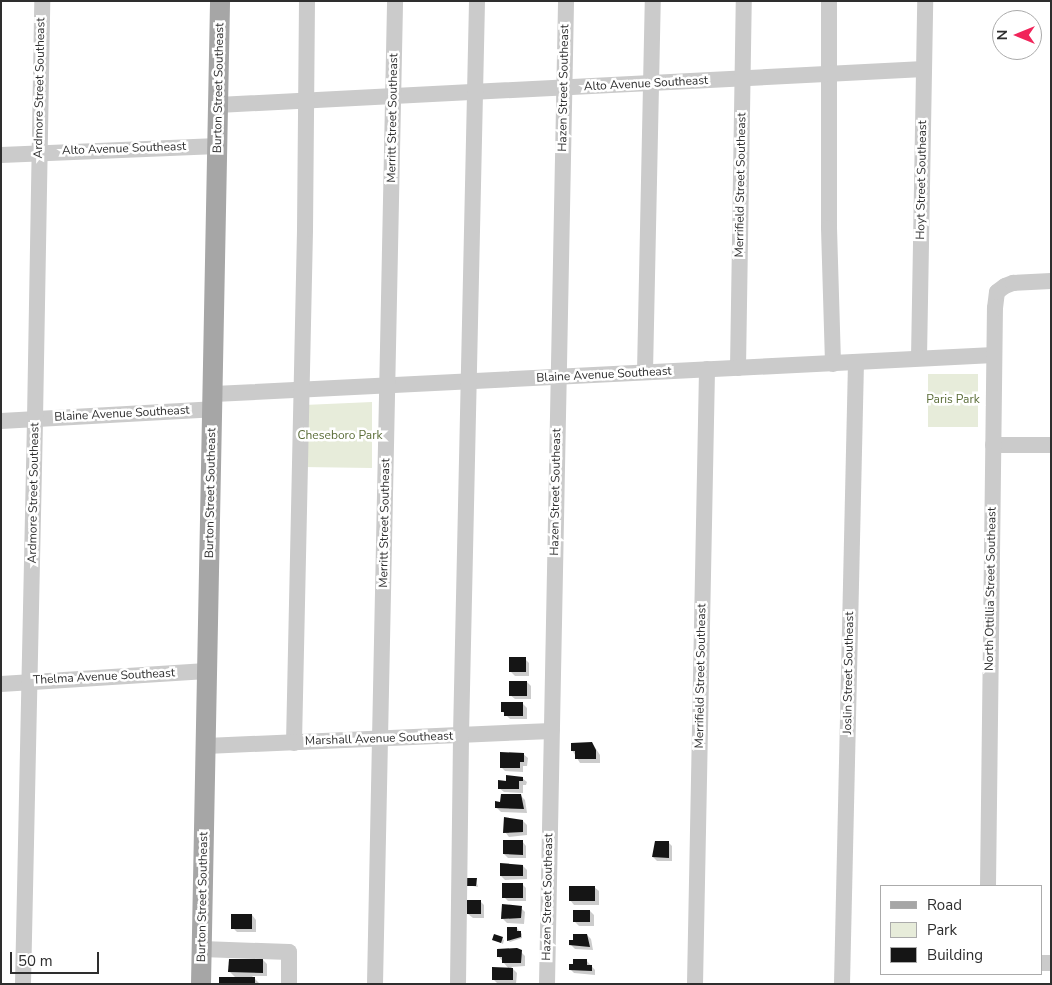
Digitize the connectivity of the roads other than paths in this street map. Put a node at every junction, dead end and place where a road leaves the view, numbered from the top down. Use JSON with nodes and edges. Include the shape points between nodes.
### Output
{"nodes":[{"id":1,"x":42,"y":1,"type":"edge"},
{"id":2,"x":220,"y":1,"type":"edge"},
{"id":3,"x":307,"y":1,"type":"edge"},
{"id":4,"x":395,"y":1,"type":"edge"},
{"id":5,"x":477,"y":1,"type":"edge"},
{"id":6,"x":566,"y":1,"type":"edge"},
{"id":7,"x":653,"y":1,"type":"edge"},
{"id":8,"x":744,"y":1,"type":"edge"},
{"id":9,"x":830,"y":1,"type":"edge"},
{"id":10,"x":925,"y":1,"type":"edge"},
{"id":11,"x":924,"y":69,"type":"junction"},
{"id":12,"x":829,"y":74,"type":"junction"},
{"id":13,"x":742,"y":79,"type":"junction"},
{"id":14,"x":651,"y":83,"type":"junction"},
{"id":15,"x":564,"y":88,"type":"junction"},
{"id":16,"x":475,"y":92,"type":"junction"},
{"id":17,"x":393,"y":97,"type":"junction"},
{"id":18,"x":306,"y":101,"type":"junction"},
{"id":19,"x":218,"y":105,"type":"junction"},
{"id":20,"x":218,"y":146,"type":"junction"},
{"id":21,"x":39,"y":152,"type":"junction"},
{"id":22,"x":1,"y":155,"type":"edge"},
{"id":23,"x":1051,"y":281,"type":"edge"},
{"id":24,"x":994,"y":355,"type":"junction"},
{"id":25,"x":919,"y":358,"type":"junction"},
{"id":26,"x":856,"y":362,"type":"junction"},
{"id":27,"x":833,"y":364,"type":"junction"},
{"id":28,"x":738,"y":368,"type":"junction"},
{"id":29,"x":706,"y":369,"type":"junction"},
{"id":30,"x":645,"y":372,"type":"junction"},
{"id":31,"x":558,"y":378,"type":"junction"},
{"id":32,"x":469,"y":382,"type":"junction"},
{"id":33,"x":388,"y":386,"type":"junction"},
{"id":34,"x":301,"y":390,"type":"junction"},
{"id":35,"x":214,"y":402,"type":"junction"},
{"id":36,"x":35,"y":419,"type":"junction"},
{"id":37,"x":1,"y":421,"type":"edge"},
{"id":38,"x":993,"y":445,"type":"junction"},
{"id":39,"x":1051,"y":445,"type":"edge"},
{"id":40,"x":207,"y":671,"type":"junction"},
{"id":41,"x":30,"y":682,"type":"junction"},
{"id":42,"x":1,"y":684,"type":"edge"},
{"id":43,"x":552,"y":731,"type":"junction"},
{"id":44,"x":461,"y":735,"type":"junction"},
{"id":45,"x":380,"y":739,"type":"junction"},
{"id":46,"x":294,"y":743,"type":"junction"},
{"id":47,"x":206,"y":746,"type":"junction"},
{"id":48,"x":988,"y":885,"type":"edge"},
{"id":49,"x":202,"y":949,"type":"junction"},
{"id":50,"x":23,"y":984,"type":"edge"},
{"id":51,"x":201,"y":984,"type":"edge"},
{"id":52,"x":289,"y":984,"type":"edge"},
{"id":53,"x":376,"y":984,"type":"edge"},
{"id":54,"x":458,"y":984,"type":"edge"},
{"id":55,"x":547,"y":984,"type":"edge"},
{"id":56,"x":695,"y":984,"type":"edge"},
{"id":57,"x":842,"y":984,"type":"edge"}],
"edges":[{"from":1,"to":21,"type":"street","name":"Ardmore Street Southeast"},
{"from":2,"to":19,"type":"main road","name":"Burton Street Southeast"},
{"from":3,"to":18,"type":"street"},
{"from":4,"to":17,"type":"street","name":"Merritt Street Southeast"},
{"from":5,"to":16,"type":"street"},
{"from":6,"to":15,"type":"street","name":"Hazen Street Southeast"},
{"from":7,"to":14,"type":"street"},
{"from":8,"to":13,"type":"street","name":"Merrifield Street Southeast"},
{"from":9,"to":12,"type":"street"},
{"from":10,"to":11,"type":"street","name":"Hoyt Street Southeast"},
{"from":11,"to":12,"type":"street","name":"Alto Avenue Southeast"},
{"from":11,"to":25,"type":"street","name":"Hoyt Street Southeast"},
{"from":12,"to":13,"type":"street","name":"Alto Avenue Southeast"},
{"from":12,"to":27,"type":"street"},
{"from":13,"to":14,"type":"street","name":"Alto Avenue Southeast"},
{"from":13,"to":28,"type":"street","name":"Merrifield Street Southeast"},
{"from":14,"to":15,"type":"street","name":"Alto Avenue Southeast"},
{"from":14,"to":30,"type":"street"},
{"from":15,"to":16,"type":"street","name":"Alto Avenue Southeast"},
{"from":15,"to":31,"type":"street","name":"Hazen Street Southeast"},
{"from":16,"to":17,"type":"street","name":"Alto Avenue Southeast"},
{"from":16,"to":32,"type":"street"},
{"from":17,"to":18,"type":"street","name":"Alto Avenue Southeast"},
{"from":17,"to":33,"type":"street","name":"Merritt Street Southeast"},
{"from":18,"to":19,"type":"street","name":"Alto Avenue Southeast"},
{"from":18,"to":34,"type":"street"},
{"from":19,"to":20,"type":"main road","name":"Burton Street Southeast"},
{"from":20,"to":21,"type":"street","name":"Alto Avenue Southeast"},
{"from":20,"to":35,"type":"main road","name":"Burton Street Southeast"},
{"from":21,"to":22,"type":"street","name":"Alto Avenue Southeast"},
{"from":21,"to":36,"type":"street","name":"Ardmore Street Southeast"},
{"from":23,"to":24,"type":"street","name":"North Ottillia Street Southeast","via":[[1013,283],[997,292]]},
{"from":24,"to":25,"type":"street","name":"Blaine Avenue Southeast"},
{"from":24,"to":38,"type":"street","name":"North Ottillia Street Southeast"},
{"from":25,"to":26,"type":"street","name":"Blaine Avenue Southeast"},
{"from":26,"to":27,"type":"street","name":"Blaine Avenue Southeast"},
{"from":26,"to":57,"type":"street","name":"Joslin Street Southeast"},
{"from":27,"to":28,"type":"street","name":"Blaine Avenue Southeast"},
{"from":28,"to":29,"type":"street","name":"Blaine Avenue Southeast"},
{"from":29,"to":30,"type":"street","name":"Blaine Avenue Southeast"},
{"from":29,"to":56,"type":"street","name":"Merrifield Street Southeast"},
{"from":30,"to":31,"type":"street","name":"Blaine Avenue Southeast"},
{"from":31,"to":32,"type":"street","name":"Blaine Avenue Southeast"},
{"from":31,"to":43,"type":"street","name":"Hazen Street Southeast"},
{"from":32,"to":33,"type":"street","name":"Blaine Avenue Southeast"},
{"from":32,"to":44,"type":"street"},
{"from":33,"to":34,"type":"street","name":"Blaine Avenue Southeast"},
{"from":33,"to":45,"type":"street","name":"Merritt Street Southeast"},
{"from":34,"to":35,"type":"street","name":"Blaine Avenue Southeast"},
{"from":34,"to":46,"type":"street"},
{"from":35,"to":36,"type":"street","name":"Blaine Avenue Southeast"},
{"from":35,"to":40,"type":"main road","name":"Burton Street Southeast"},
{"from":36,"to":37,"type":"street","name":"Blaine Avenue Southeast"},
{"from":36,"to":41,"type":"street","name":"Ardmore Street Southeast"},
{"from":38,"to":39,"type":"street"},
{"from":38,"to":48,"type":"street","name":"North Ottillia Street Southeast"},
{"from":40,"to":41,"type":"street","name":"Thelma Avenue Southeast"},
{"from":40,"to":47,"type":"main road","name":"Burton Street Southeast"},
{"from":41,"to":42,"type":"street","name":"Thelma Avenue Southeast"},
{"from":41,"to":50,"type":"street","name":"Ardmore Street Southeast"},
{"from":43,"to":44,"type":"street","name":"Marshall Avenue Southeast"},
{"from":43,"to":55,"type":"street","name":"Hazen Street Southeast"},
{"from":44,"to":45,"type":"street","name":"Marshall Avenue Southeast"},
{"from":44,"to":54,"type":"street"},
{"from":45,"to":46,"type":"street","name":"Marshall Avenue Southeast"},
{"from":45,"to":53,"type":"street","name":"Merritt Street Southeast"},
{"from":46,"to":47,"type":"street","name":"Marshall Avenue Southeast"},
{"from":47,"to":49,"type":"main road","name":"Burton Street Southeast"},
{"from":49,"to":51,"type":"main road","name":"Burton Street Southeast"},
{"from":49,"to":52,"type":"street","via":[[289,952]]}]}
